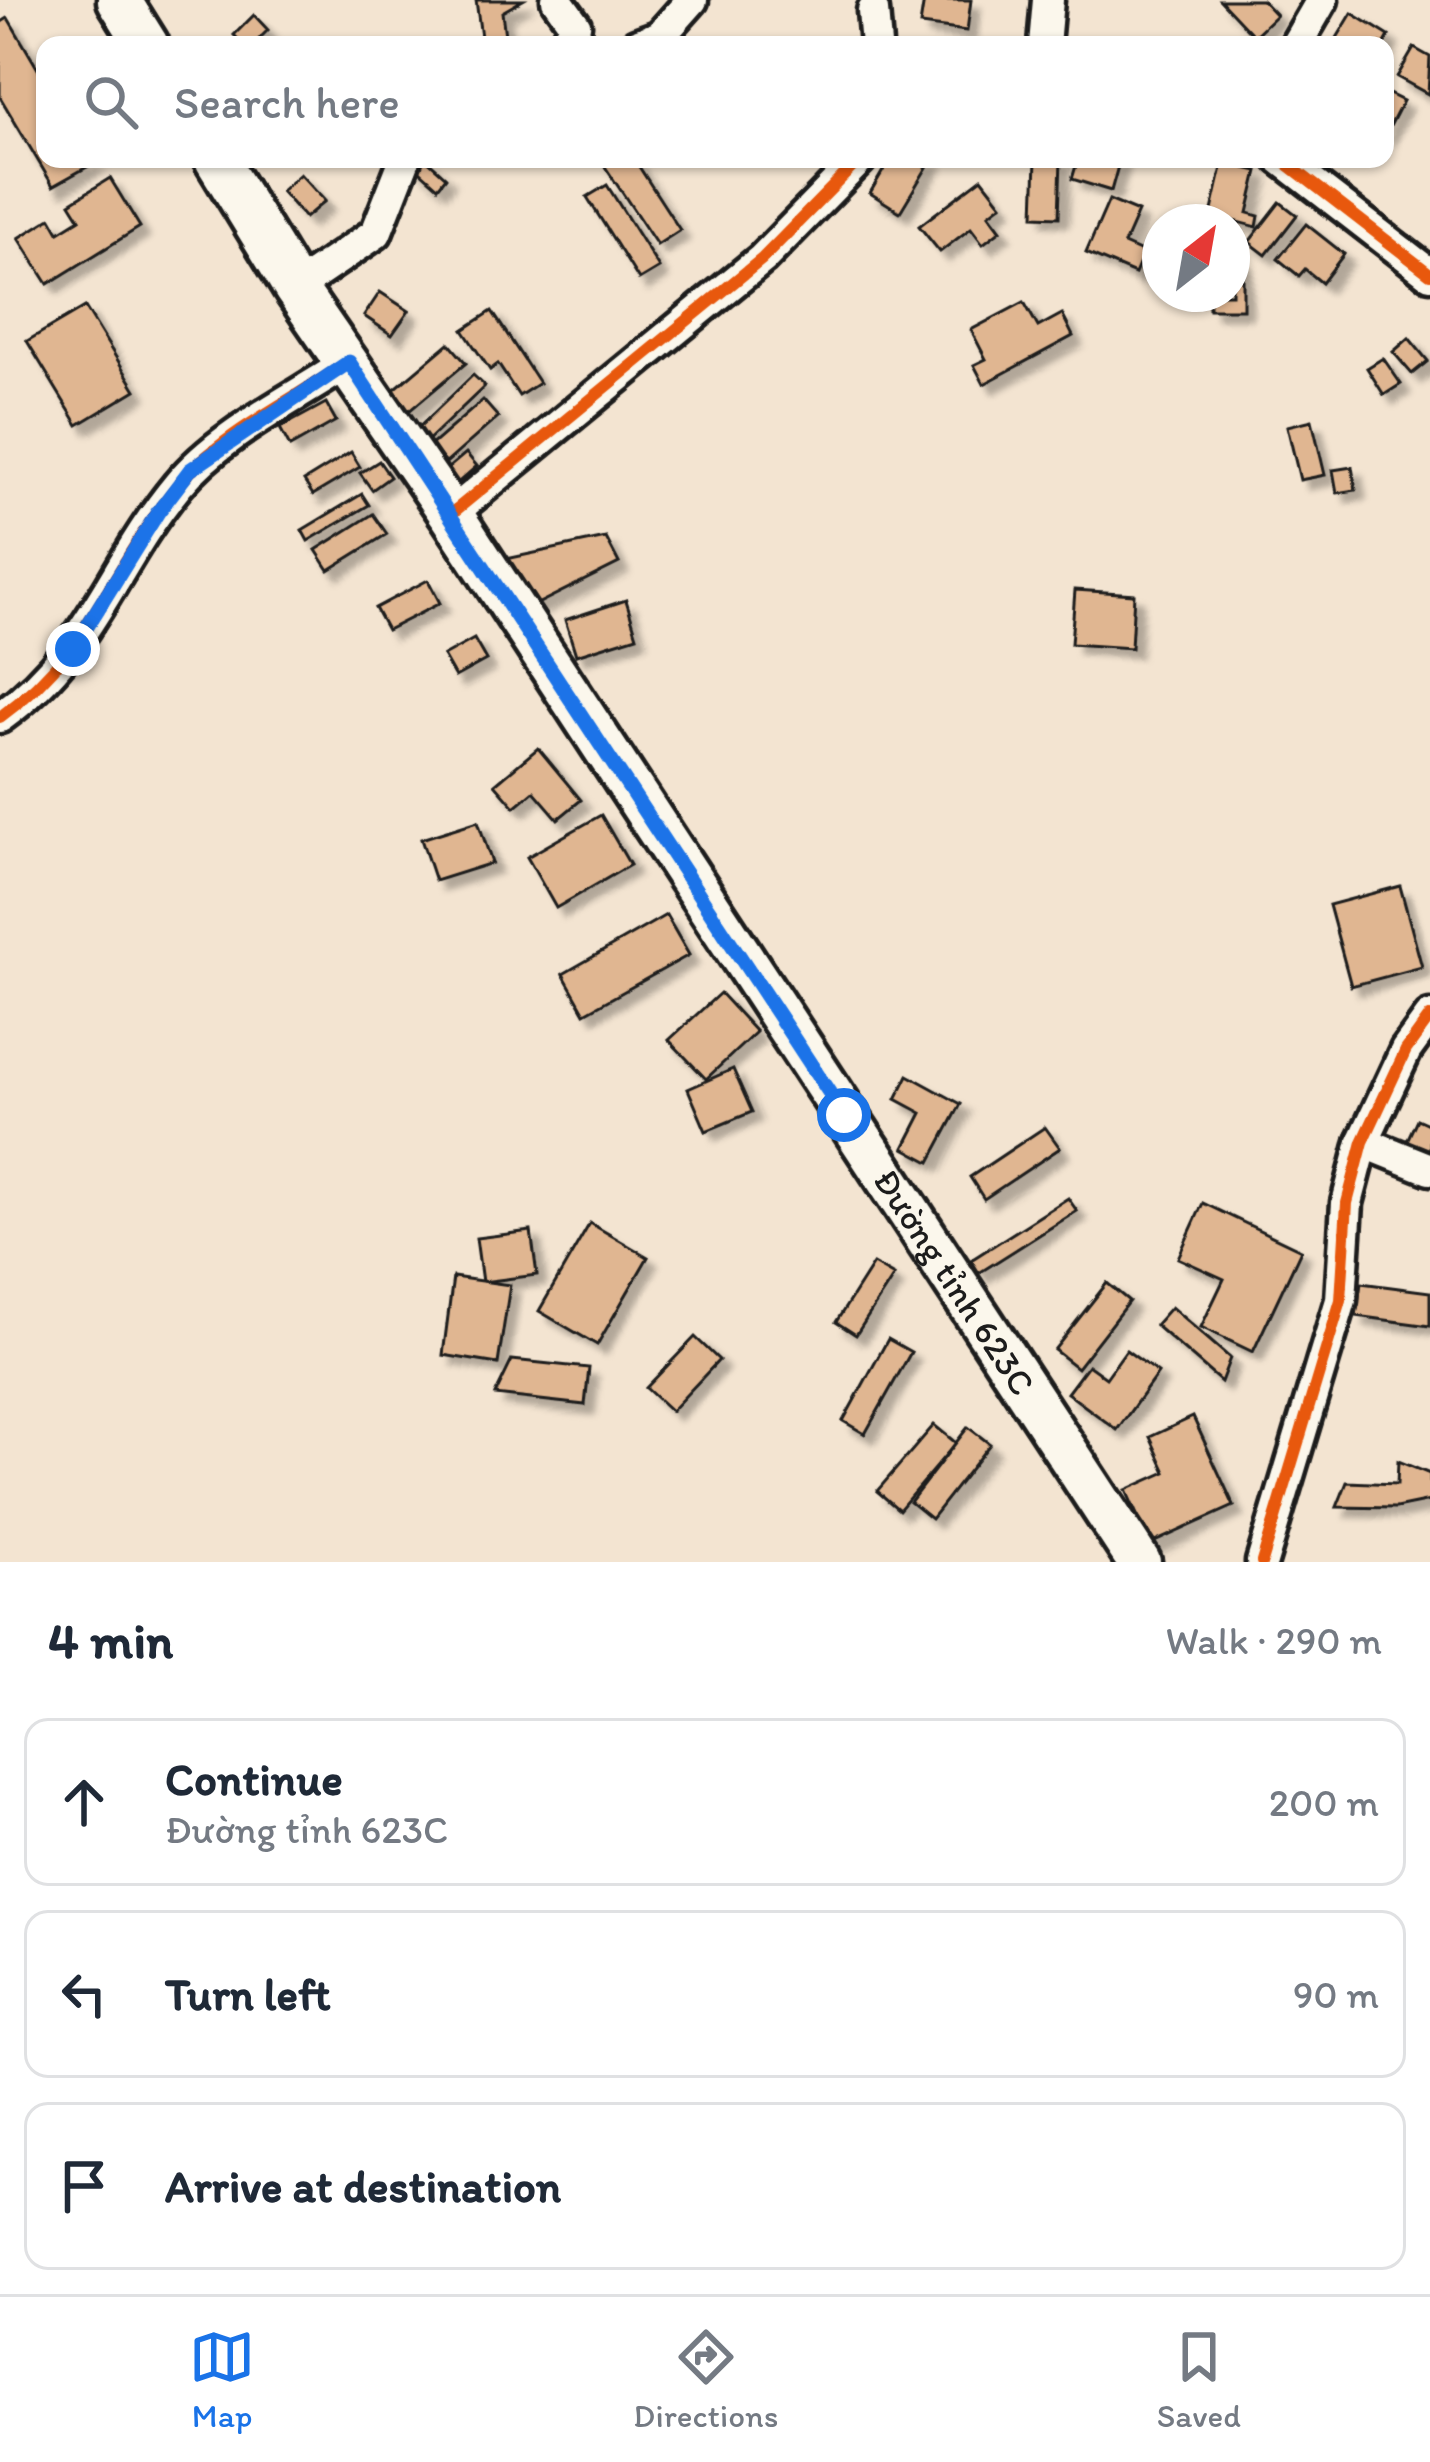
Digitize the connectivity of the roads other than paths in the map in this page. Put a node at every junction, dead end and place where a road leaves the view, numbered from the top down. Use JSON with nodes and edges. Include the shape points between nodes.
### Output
{"nodes":[{"id":1,"x":119,"y":0,"type":"edge"},
{"id":2,"x":557,"y":0,"type":"edge"},
{"id":3,"x":692,"y":0,"type":"edge"},
{"id":4,"x":1048,"y":0,"type":"edge"},
{"id":5,"x":1322,"y":0,"type":"edge"},
{"id":6,"x":873,"y":11,"type":"dead end"},
{"id":7,"x":141,"y":36,"type":"edge"},
{"id":8,"x":575,"y":36,"type":"edge"},
{"id":9,"x":660,"y":36,"type":"edge"},
{"id":10,"x":875,"y":36,"type":"edge"},
{"id":11,"x":1044,"y":36,"type":"edge"},
{"id":12,"x":1301,"y":36,"type":"edge"},
{"id":13,"x":222,"y":168,"type":"edge"},
{"id":14,"x":401,"y":168,"type":"edge"},
{"id":15,"x":851,"y":168,"type":"edge"},
{"id":16,"x":1293,"y":168,"type":"edge"},
{"id":17,"x":1430,"y":274,"type":"edge"},
{"id":18,"x":295,"y":288,"type":"junction"},
{"id":19,"x":349,"y":362,"type":"junction"},
{"id":20,"x":451,"y":514,"type":"junction"},
{"id":21,"x":0,"y":717,"type":"edge"},
{"id":22,"x":1430,"y":1017,"type":"edge"},
{"id":23,"x":1363,"y":1142,"type":"junction"},
{"id":24,"x":1430,"y":1169,"type":"edge"},
{"id":25,"x":1138,"y":1562,"type":"edge"},
{"id":26,"x":1262,"y":1562,"type":"edge"}],
"edges":[{"from":1,"to":7,"type":"main road"},
{"from":2,"to":8,"type":"street"},
{"from":3,"to":9,"type":"street"},
{"from":4,"to":11,"type":"street"},
{"from":5,"to":12,"type":"street"},
{"from":6,"to":10,"type":"street"},
{"from":13,"to":18,"type":"main road","name":"Đường tỉnh 623C"},
{"from":14,"to":18,"type":"street","via":[[376,233]]},
{"from":15,"to":20,"type":"street","via":[[762,260]]},
{"from":16,"to":17,"type":"street"},
{"from":18,"to":19,"type":"main road","name":"Đường tỉnh 623C"},
{"from":19,"to":20,"type":"main road","name":"Đường tỉnh 623C"},
{"from":19,"to":21,"type":"street","via":[[190,470],[88,629],[57,669]]},
{"from":20,"to":25,"type":"main road","name":"Đường tỉnh 623C"},
{"from":22,"to":23,"type":"street"},
{"from":23,"to":24,"type":"street"},
{"from":23,"to":26,"type":"street","via":[[1347,1203],[1341,1300]]}]}
